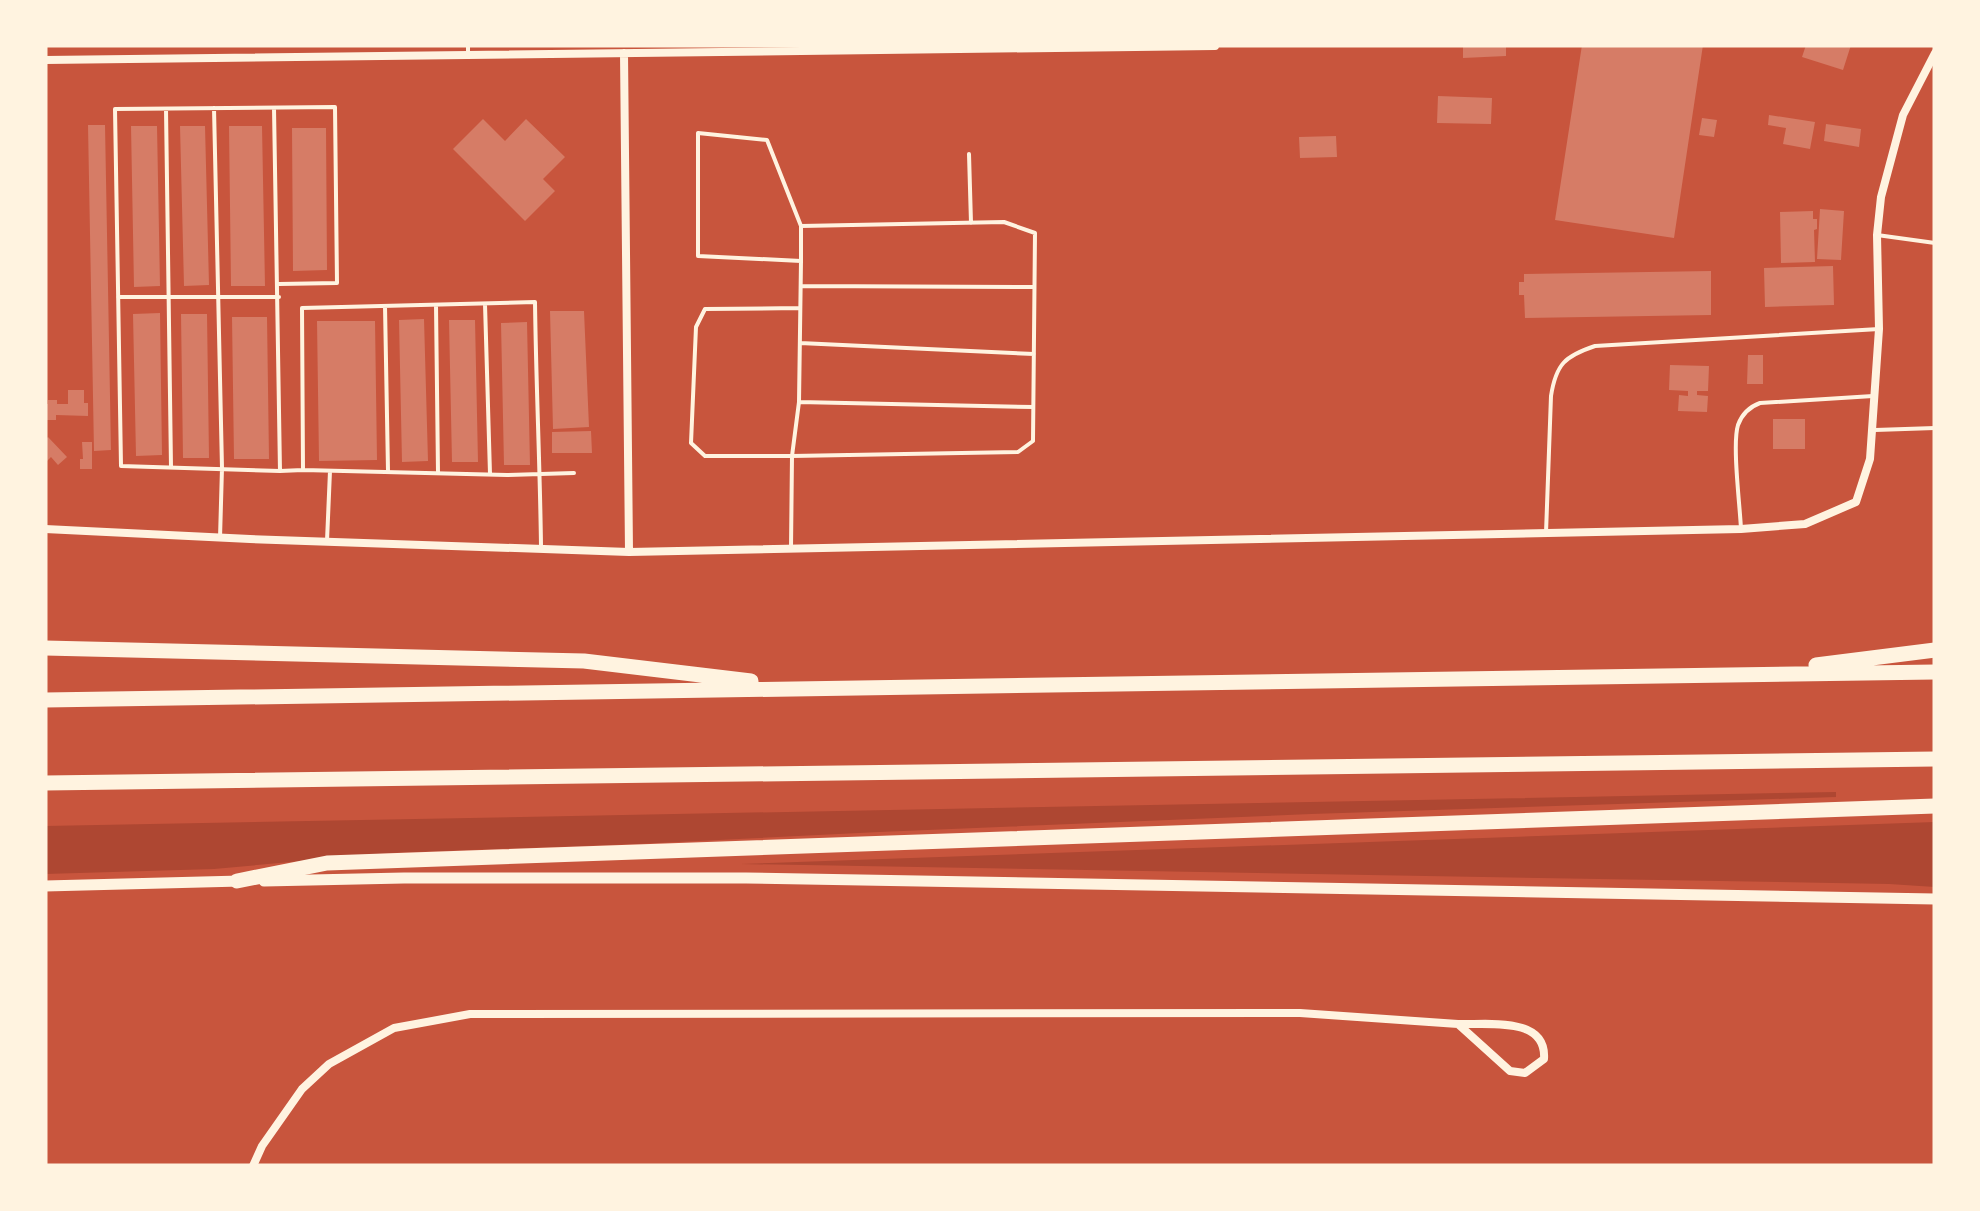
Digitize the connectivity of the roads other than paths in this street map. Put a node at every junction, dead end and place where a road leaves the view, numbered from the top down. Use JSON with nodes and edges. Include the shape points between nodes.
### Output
{"nodes":[{"id":1,"x":1214,"y":46,"type":"edge"},
{"id":2,"x":624,"y":49,"type":"edge"},
{"id":3,"x":468,"y":50,"type":"edge"},
{"id":4,"x":1935,"y":53,"type":"edge"},
{"id":5,"x":45,"y":60,"type":"edge"},
{"id":6,"x":214,"y":108,"type":"junction"},
{"id":7,"x":274,"y":108,"type":"junction"},
{"id":8,"x":166,"y":109,"type":"junction"},
{"id":9,"x":969,"y":154,"type":"dead end"},
{"id":10,"x":971,"y":223,"type":"junction"},
{"id":11,"x":801,"y":226,"type":"junction"},
{"id":12,"x":1877,"y":235,"type":"junction"},
{"id":13,"x":1935,"y":243,"type":"edge"},
{"id":14,"x":801,"y":261,"type":"junction"},
{"id":15,"x":278,"y":284,"type":"junction"},
{"id":16,"x":801,"y":286,"type":"junction"},
{"id":17,"x":1034,"y":287,"type":"junction"},
{"id":18,"x":279,"y":296,"type":"junction"},
{"id":19,"x":118,"y":297,"type":"junction"},
{"id":20,"x":168,"y":297,"type":"junction"},
{"id":21,"x":218,"y":297,"type":"junction"},
{"id":22,"x":485,"y":304,"type":"junction"},
{"id":23,"x":436,"y":305,"type":"junction"},
{"id":24,"x":385,"y":306,"type":"junction"},
{"id":25,"x":800,"y":308,"type":"junction"},
{"id":26,"x":1880,"y":330,"type":"junction"},
{"id":27,"x":800,"y":343,"type":"junction"},
{"id":28,"x":1034,"y":354,"type":"junction"},
{"id":29,"x":1874,"y":396,"type":"junction"},
{"id":30,"x":800,"y":402,"type":"junction"},
{"id":31,"x":1033,"y":407,"type":"junction"},
{"id":32,"x":1935,"y":428,"type":"edge"},
{"id":33,"x":1872,"y":430,"type":"junction"},
{"id":34,"x":792,"y":456,"type":"junction"},
{"id":35,"x":172,"y":467,"type":"junction"},
{"id":36,"x":222,"y":468,"type":"junction"},
{"id":37,"x":304,"y":470,"type":"junction"},
{"id":38,"x":280,"y":471,"type":"junction"},
{"id":39,"x":330,"y":471,"type":"junction"},
{"id":40,"x":388,"y":472,"type":"junction"},
{"id":41,"x":574,"y":473,"type":"dead end"},
{"id":42,"x":438,"y":474,"type":"junction"},
{"id":43,"x":490,"y":474,"type":"junction"},
{"id":44,"x":539,"y":474,"type":"junction"},
{"id":45,"x":45,"y":528,"type":"edge"},
{"id":46,"x":1741,"y":529,"type":"junction"},
{"id":47,"x":1546,"y":532,"type":"junction"},
{"id":48,"x":220,"y":538,"type":"junction"},
{"id":49,"x":327,"y":542,"type":"junction"},
{"id":50,"x":791,"y":548,"type":"junction"},
{"id":51,"x":542,"y":550,"type":"junction"},
{"id":52,"x":630,"y":552,"type":"junction"},
{"id":53,"x":45,"y":648,"type":"edge"},
{"id":54,"x":1935,"y":650,"type":"edge"},
{"id":55,"x":1935,"y":672,"type":"edge"},
{"id":56,"x":1742,"y":675,"type":"junction"},
{"id":57,"x":809,"y":688,"type":"junction"},
{"id":58,"x":45,"y":700,"type":"edge"},
{"id":59,"x":1935,"y":759,"type":"edge"},
{"id":60,"x":45,"y":784,"type":"edge"},
{"id":61,"x":1935,"y":806,"type":"edge"},
{"id":62,"x":237,"y":882,"type":"junction"},
{"id":63,"x":45,"y":886,"type":"edge"},
{"id":64,"x":1935,"y":898,"type":"edge"},
{"id":65,"x":1458,"y":1024,"type":"junction"},
{"id":66,"x":254,"y":1166,"type":"edge"}],
"edges":[{"from":1,"to":2,"type":"street"},
{"from":2,"to":3,"type":"street"},
{"from":2,"to":52,"type":"street"},
{"from":3,"to":5,"type":"street"},
{"from":4,"to":12,"type":"street","via":[[1903,114],[1880,197]]},
{"from":6,"to":7,"type":"lane"},
{"from":6,"to":8,"type":"lane"},
{"from":6,"to":21,"type":"lane"},
{"from":7,"to":15,"type":"lane"},
{"from":7,"to":15,"type":"lane","via":[[335,107],[337,283]]},
{"from":8,"to":19,"type":"lane","via":[[115,110]]},
{"from":8,"to":20,"type":"lane"},
{"from":9,"to":10,"type":"lane"},
{"from":10,"to":11,"type":"lane"},
{"from":10,"to":17,"type":"lane","via":[[1004,222],[1034,233]]},
{"from":11,"to":14,"type":"lane"},
{"from":11,"to":14,"type":"lane","via":[[767,140],[698,134],[698,256]]},
{"from":12,"to":13,"type":"lane"},
{"from":12,"to":26,"type":"street"},
{"from":14,"to":16,"type":"lane"},
{"from":15,"to":18,"type":"lane"},
{"from":16,"to":17,"type":"lane"},
{"from":16,"to":25,"type":"lane"},
{"from":17,"to":28,"type":"lane"},
{"from":18,"to":21,"type":"lane"},
{"from":18,"to":38,"type":"lane"},
{"from":19,"to":20,"type":"lane"},
{"from":19,"to":35,"type":"lane","via":[[122,466]]},
{"from":20,"to":21,"type":"lane"},
{"from":20,"to":35,"type":"lane"},
{"from":21,"to":36,"type":"lane"},
{"from":22,"to":23,"type":"lane"},
{"from":22,"to":43,"type":"lane"},
{"from":22,"to":44,"type":"lane","via":[[535,302]]},
{"from":23,"to":24,"type":"lane"},
{"from":23,"to":42,"type":"lane"},
{"from":24,"to":37,"type":"lane","via":[[302,308]]},
{"from":24,"to":40,"type":"lane"},
{"from":25,"to":27,"type":"lane"},
{"from":25,"to":34,"type":"lane","via":[[705,309],[696,327],[691,443],[706,456]]},
{"from":26,"to":29,"type":"street"},
{"from":26,"to":47,"type":"lane","via":[[1595,346],[1567,358],[1551,396]]},
{"from":27,"to":28,"type":"lane"},
{"from":27,"to":30,"type":"lane"},
{"from":28,"to":31,"type":"lane"},
{"from":29,"to":33,"type":"street"},
{"from":29,"to":46,"type":"lane","via":[[1760,404],[1743,414],[1736,434]]},
{"from":30,"to":31,"type":"lane"},
{"from":30,"to":34,"type":"lane"},
{"from":31,"to":34,"type":"lane","via":[[1033,441],[1018,452]]},
{"from":32,"to":33,"type":"lane"},
{"from":33,"to":46,"type":"street","via":[[1856,502],[1805,524]]},
{"from":34,"to":50,"type":"lane"},
{"from":35,"to":36,"type":"lane"},
{"from":36,"to":38,"type":"lane"},
{"from":36,"to":48,"type":"lane"},
{"from":37,"to":38,"type":"lane"},
{"from":37,"to":39,"type":"lane"},
{"from":39,"to":40,"type":"lane"},
{"from":39,"to":49,"type":"lane"},
{"from":40,"to":42,"type":"lane"},
{"from":41,"to":44,"type":"lane"},
{"from":42,"to":43,"type":"lane"},
{"from":43,"to":44,"type":"lane"},
{"from":44,"to":51,"type":"lane"},
{"from":45,"to":48,"type":"street"},
{"from":46,"to":47,"type":"street"},
{"from":47,"to":50,"type":"street"},
{"from":48,"to":49,"type":"street"},
{"from":49,"to":51,"type":"street"},
{"from":50,"to":52,"type":"street"},
{"from":51,"to":52,"type":"street"},
{"from":53,"to":57,"type":"highway","via":[[584,661]]},
{"from":54,"to":56,"type":"highway"},
{"from":55,"to":56,"type":"highway"},
{"from":56,"to":57,"type":"highway"},
{"from":57,"to":58,"type":"highway"},
{"from":59,"to":60,"type":"highway"},
{"from":61,"to":62,"type":"highway","via":[[327,862]]},
{"from":62,"to":63,"type":"main road"},
{"from":62,"to":64,"type":"main road","via":[[746,878]]},
{"from":65,"to":65,"type":"street","via":[[1510,1071],[1525,1072],[1544,1059],[1539,1036],[1526,1028]]},
{"from":65,"to":66,"type":"street","via":[[1300,1013],[470,1014],[394,1028],[329,1064],[302,1089]]}]}
